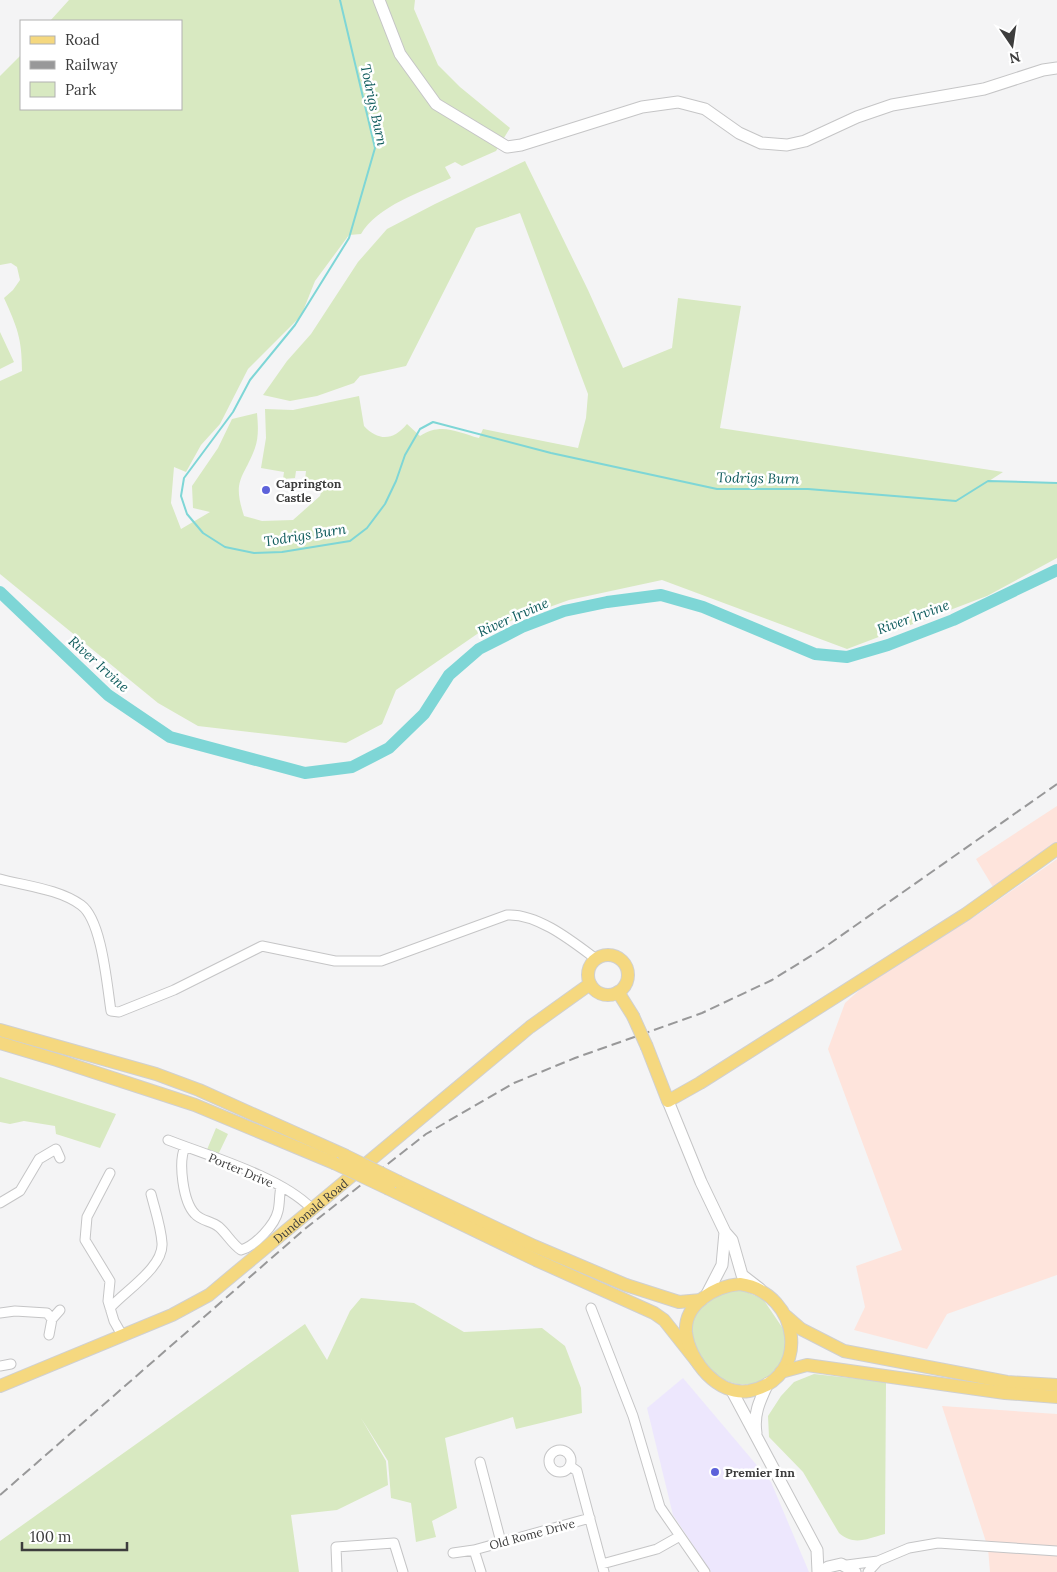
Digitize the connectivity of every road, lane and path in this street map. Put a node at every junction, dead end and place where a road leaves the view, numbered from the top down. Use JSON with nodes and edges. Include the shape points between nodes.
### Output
{"nodes":[{"id":1,"x":380,"y":0,"type":"edge"},
{"id":2,"x":1057,"y":68,"type":"edge"},
{"id":3,"x":1057,"y":849,"type":"edge"},
{"id":4,"x":0,"y":879,"type":"edge"},
{"id":5,"x":596,"y":959,"type":"junction"},
{"id":6,"x":590,"y":984,"type":"junction"},
{"id":7,"x":618,"y":992,"type":"junction"},
{"id":8,"x":0,"y":1030,"type":"edge"},
{"id":9,"x":0,"y":1044,"type":"edge"},
{"id":10,"x":668,"y":1101,"type":"junction"},
{"id":11,"x":58,"y":1138,"type":"dead end"},
{"id":12,"x":168,"y":1140,"type":"dead end"},
{"id":13,"x":185,"y":1147,"type":"junction"},
{"id":14,"x":339,"y":1159,"type":"junction"},
{"id":15,"x":110,"y":1173,"type":"dead end"},
{"id":16,"x":394,"y":1186,"type":"junction"},
{"id":17,"x":281,"y":1187,"type":"junction"},
{"id":18,"x":151,"y":1194,"type":"dead end"},
{"id":19,"x":0,"y":1203,"type":"edge"},
{"id":20,"x":310,"y":1208,"type":"junction"},
{"id":21,"x":725,"y":1232,"type":"junction"},
{"id":22,"x":762,"y":1290,"type":"junction"},
{"id":23,"x":704,"y":1297,"type":"junction"},
{"id":24,"x":110,"y":1308,"type":"junction"},
{"id":25,"x":591,"y":1308,"type":"dead end"},
{"id":26,"x":60,"y":1310,"type":"dead end"},
{"id":27,"x":0,"y":1313,"type":"edge"},
{"id":28,"x":786,"y":1316,"type":"junction"},
{"id":29,"x":52,"y":1320,"type":"junction"},
{"id":30,"x":122,"y":1334,"type":"junction"},
{"id":31,"x":49,"y":1335,"type":"dead end"},
{"id":32,"x":698,"y":1362,"type":"junction"},
{"id":33,"x":12,"y":1364,"type":"dead end"},
{"id":34,"x":0,"y":1366,"type":"edge"},
{"id":35,"x":781,"y":1372,"type":"junction"},
{"id":36,"x":768,"y":1383,"type":"junction"},
{"id":37,"x":1057,"y":1385,"type":"edge"},
{"id":38,"x":0,"y":1386,"type":"edge"},
{"id":39,"x":732,"y":1391,"type":"junction"},
{"id":40,"x":1057,"y":1397,"type":"edge"},
{"id":41,"x":757,"y":1440,"type":"junction"},
{"id":42,"x":480,"y":1462,"type":"dead end"},
{"id":43,"x":570,"y":1466,"type":"dead end"},
{"id":44,"x":590,"y":1518,"type":"junction"},
{"id":45,"x":680,"y":1536,"type":"junction"},
{"id":46,"x":501,"y":1542,"type":"junction"},
{"id":47,"x":474,"y":1550,"type":"junction"},
{"id":48,"x":817,"y":1550,"type":"junction"},
{"id":49,"x":1057,"y":1551,"type":"edge"},
{"id":50,"x":453,"y":1553,"type":"dead end"},
{"id":51,"x":878,"y":1561,"type":"junction"},
{"id":52,"x":848,"y":1567,"type":"edge"},
{"id":53,"x":603,"y":1568,"type":"edge"},
{"id":54,"x":337,"y":1572,"type":"edge"},
{"id":55,"x":403,"y":1572,"type":"edge"},
{"id":56,"x":481,"y":1572,"type":"edge"},
{"id":57,"x":705,"y":1572,"type":"edge"},
{"id":58,"x":820,"y":1572,"type":"edge"},
{"id":59,"x":868,"y":1572,"type":"edge"}],
"edges":[{"from":1,"to":2,"type":"street","via":[[400,54],[436,104],[507,147],[642,107],[678,102],[705,109],[739,133],[761,143],[788,145],[892,105],[984,89]]},
{"from":3,"to":10,"type":"main road","via":[[958,920],[700,1084]]},
{"from":4,"to":5,"type":"street","via":[[65,896],[83,906],[93,920],[111,1011],[119,1012],[174,990],[262,946],[336,961],[381,961],[506,915],[520,914],[566,936]]},
{"from":5,"to":6,"type":"main road","via":[[588,971]]},
{"from":5,"to":7,"type":"main road","via":[[610,955],[623,962],[628,975],[626,984]]},
{"from":6,"to":7,"type":"main road","via":[[603,994]]},
{"from":6,"to":20,"type":"main road","name":"Dundonald Road","via":[[530,1027]]},
{"from":7,"to":10,"type":"main road","bridge":true,"via":[[633,1016]]},
{"from":8,"to":14,"type":"main road","via":[[156,1074],[199,1090]]},
{"from":9,"to":14,"type":"main road","via":[[195,1105]]},
{"from":10,"to":21,"type":"street"},
{"from":11,"to":19,"type":"street","via":[[58,1153],[39,1159],[20,1191]]},
{"from":12,"to":13,"type":"street","name":"Porter Drive"},
{"from":13,"to":17,"type":"street","name":"Porter Drive"},
{"from":13,"to":17,"type":"street","via":[[181,1168],[190,1208],[196,1216],[218,1226],[241,1250],[249,1248],[275,1221]]},
{"from":14,"to":16,"type":"main road","bridge":true},
{"from":15,"to":24,"type":"street","via":[[87,1217],[85,1240],[110,1281]]},
{"from":16,"to":23,"type":"main road","via":[[626,1285],[679,1302]]},
{"from":16,"to":32,"type":"main road","via":[[536,1260],[649,1310],[664,1320]]},
{"from":17,"to":20,"type":"street","name":"Porter Drive"},
{"from":18,"to":24,"type":"street","via":[[162,1253],[155,1265]]},
{"from":20,"to":30,"type":"main road","name":"Dundonald Road","via":[[209,1295],[172,1315]]},
{"from":21,"to":22,"type":"street","via":[[732,1240],[742,1275]]},
{"from":21,"to":23,"type":"street","via":[[722,1265]]},
{"from":22,"to":23,"type":"main road","via":[[740,1284],[723,1286]]},
{"from":22,"to":28,"type":"main road","via":[[778,1302]]},
{"from":23,"to":32,"type":"main road","via":[[690,1315],[686,1330]]},
{"from":24,"to":30,"type":"street"},
{"from":25,"to":45,"type":"street","via":[[633,1416],[660,1508]]},
{"from":26,"to":29,"type":"street"},
{"from":27,"to":29,"type":"street","via":[[47,1313]]},
{"from":28,"to":35,"type":"main road","via":[[791,1344],[789,1360]]},
{"from":28,"to":37,"type":"main road","via":[[801,1330],[844,1351],[1007,1382]]},
{"from":29,"to":31,"type":"street"},
{"from":30,"to":38,"type":"main road","name":"Dundonald Road"},
{"from":32,"to":39,"type":"main road","via":[[716,1384]]},
{"from":33,"to":34,"type":"street"},
{"from":35,"to":36,"type":"main road"},
{"from":35,"to":40,"type":"main road","via":[[807,1365],[1005,1393]]},
{"from":36,"to":39,"type":"main road","via":[[749,1390]]},
{"from":36,"to":41,"type":"street","via":[[757,1404],[754,1423]]},
{"from":39,"to":41,"type":"street"},
{"from":41,"to":48,"type":"street"},
{"from":42,"to":46,"type":"street"},
{"from":43,"to":44,"type":"street","name":"Old Rome Drive","via":[[577,1471]]},
{"from":44,"to":46,"type":"street","name":"Old Rome Drive"},
{"from":44,"to":53,"type":"street","name":"Old Rome Drive"},
{"from":45,"to":53,"type":"street","via":[[657,1549]]},
{"from":45,"to":57,"type":"street"},
{"from":46,"to":47,"type":"street","name":"Old Rome Drive"},
{"from":47,"to":50,"type":"street","name":"Old Rome Drive"},
{"from":47,"to":56,"type":"street","name":"Old Rome Drive"},
{"from":48,"to":52,"type":"street"},
{"from":48,"to":58,"type":"street"},
{"from":49,"to":51,"type":"street","via":[[938,1543],[909,1548]]},
{"from":51,"to":52,"type":"street"},
{"from":51,"to":59,"type":"street"},
{"from":52,"to":58,"type":"street","via":[[828,1566]]},
{"from":54,"to":55,"type":"street","via":[[336,1547],[394,1543]]}]}
